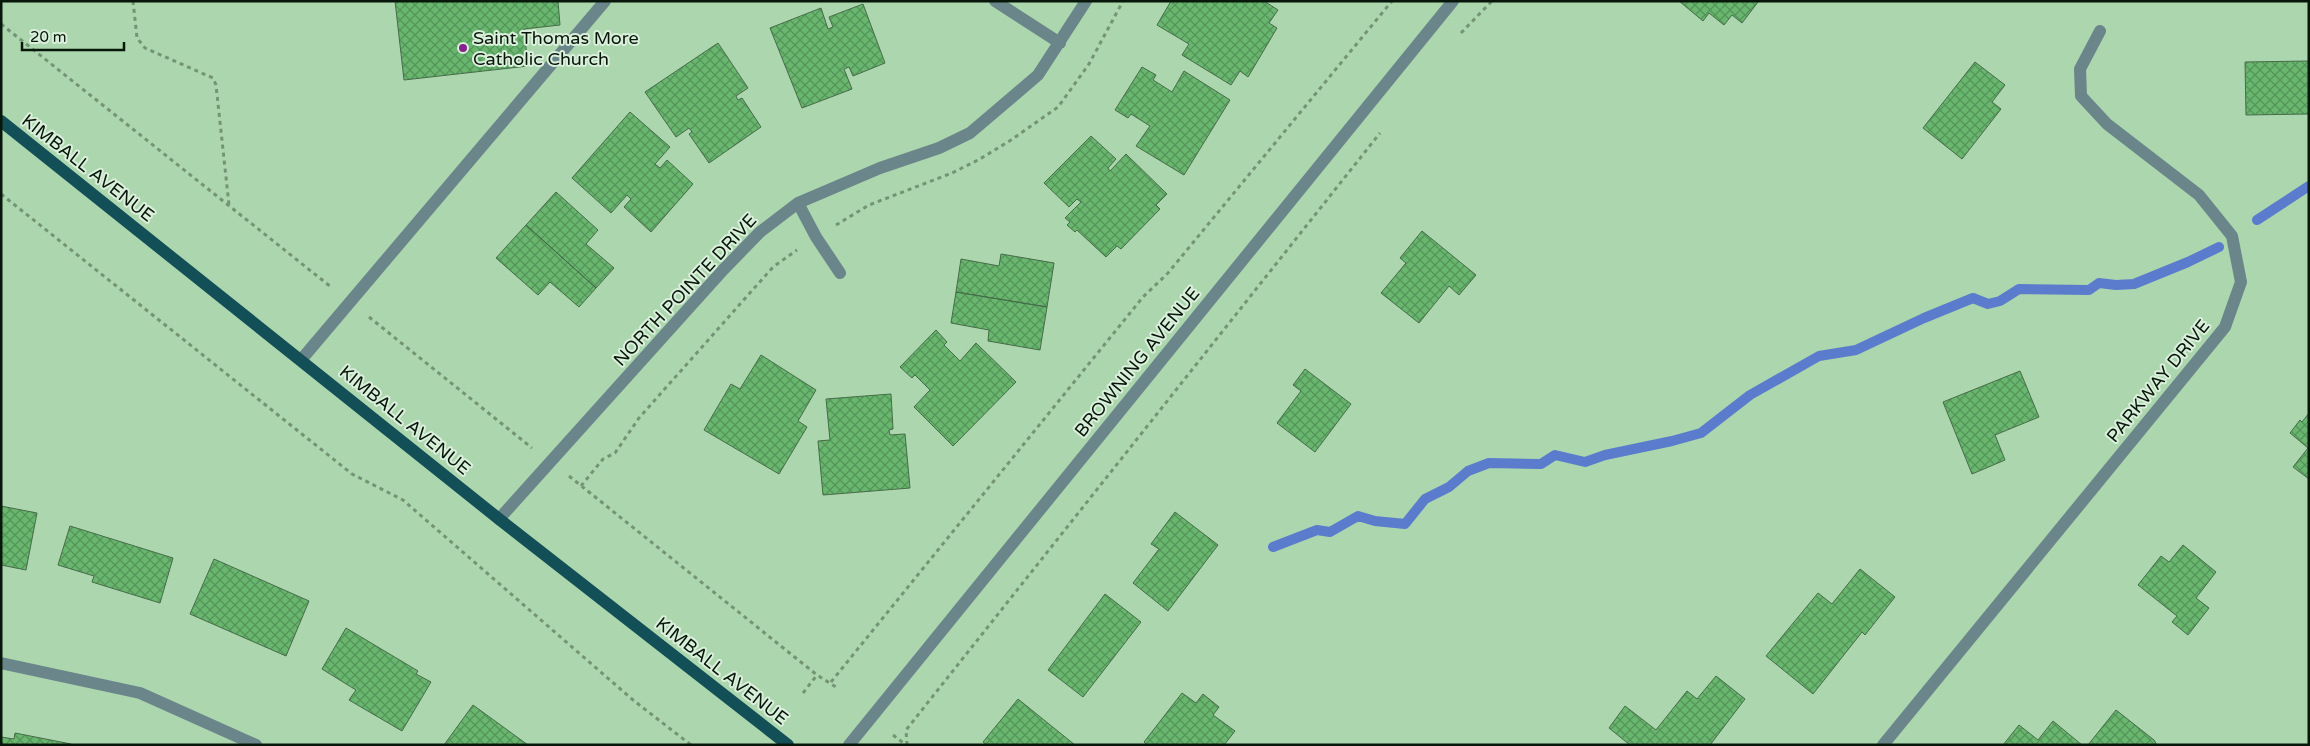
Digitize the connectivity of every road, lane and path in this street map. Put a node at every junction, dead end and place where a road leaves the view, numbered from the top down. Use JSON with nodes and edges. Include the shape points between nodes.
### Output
{"nodes":[{"id":1,"x":133,"y":1,"type":"edge"},
{"id":2,"x":605,"y":1,"type":"edge"},
{"id":3,"x":995,"y":1,"type":"edge"},
{"id":4,"x":1086,"y":1,"type":"edge"},
{"id":5,"x":1124,"y":1,"type":"edge"},
{"id":6,"x":1392,"y":1,"type":"edge"},
{"id":7,"x":1453,"y":1,"type":"edge"},
{"id":8,"x":1492,"y":1,"type":"edge"},
{"id":9,"x":1,"y":24,"type":"edge"},
{"id":10,"x":2100,"y":31,"type":"dead end"},
{"id":11,"x":1460,"y":34,"type":"dead end"},
{"id":12,"x":1060,"y":43,"type":"junction"},
{"id":13,"x":1,"y":122,"type":"edge"},
{"id":14,"x":1386,"y":126,"type":"dead end"},
{"id":15,"x":1,"y":194,"type":"edge"},
{"id":16,"x":798,"y":203,"type":"junction"},
{"id":17,"x":229,"y":206,"type":"junction"},
{"id":18,"x":816,"y":237,"type":"junction"},
{"id":19,"x":840,"y":273,"type":"dead end"},
{"id":20,"x":350,"y":302,"type":"junction"},
{"id":21,"x":301,"y":360,"type":"junction"},
{"id":22,"x":550,"y":462,"type":"junction"},
{"id":23,"x":582,"y":486,"type":"junction"},
{"id":24,"x":499,"y":519,"type":"junction"},
{"id":25,"x":1,"y":663,"type":"edge"},
{"id":26,"x":816,"y":675,"type":"junction"},
{"id":27,"x":831,"y":682,"type":"junction"},
{"id":28,"x":839,"y":689,"type":"dead end"},
{"id":29,"x":803,"y":693,"type":"dead end"},
{"id":30,"x":893,"y":734,"type":"dead end"},
{"id":31,"x":256,"y":745,"type":"edge"},
{"id":32,"x":691,"y":745,"type":"edge"},
{"id":33,"x":788,"y":745,"type":"edge"},
{"id":34,"x":849,"y":745,"type":"edge"},
{"id":35,"x":906,"y":745,"type":"edge"},
{"id":36,"x":1883,"y":745,"type":"edge"}],
"edges":[{"from":1,"to":17,"type":"path","via":[[137,38],[145,48],[213,78]]},
{"from":2,"to":20,"type":"street"},
{"from":3,"to":12,"type":"street"},
{"from":4,"to":12,"type":"street","name":"NORTH POINTE DRIVE"},
{"from":5,"to":18,"type":"path","via":[[1090,64],[1058,107],[973,162],[869,205]]},
{"from":6,"to":27,"type":"path","via":[[1168,273],[1143,297]]},
{"from":7,"to":34,"type":"street","name":"BROWNING AVENUE"},
{"from":8,"to":11,"type":"path"},
{"from":9,"to":17,"type":"path"},
{"from":10,"to":36,"type":"street","name":"PARKWAY DRIVE","via":[[2080,69],[2081,96],[2107,124],[2199,195],[2232,236],[2241,282],[2225,327]]},
{"from":12,"to":16,"type":"street","name":"NORTH POINTE DRIVE","via":[[1038,75],[970,133]]},
{"from":13,"to":21,"type":"main road","name":"KIMBALL AVENUE"},
{"from":14,"to":35,"type":"path","via":[[906,730]]},
{"from":15,"to":32,"type":"path","via":[[352,474],[403,500],[633,700]]},
{"from":16,"to":18,"type":"street"},
{"from":16,"to":22,"type":"street","name":"NORTH POINTE DRIVE","via":[[760,232],[723,270]]},
{"from":17,"to":20,"type":"path"},
{"from":18,"to":19,"type":"street"},
{"from":18,"to":23,"type":"path","via":[[773,267],[640,418],[615,452],[603,459]]},
{"from":20,"to":21,"type":"street"},
{"from":20,"to":22,"type":"path"},
{"from":21,"to":24,"type":"main road","name":"KIMBALL AVENUE"},
{"from":22,"to":23,"type":"path"},
{"from":22,"to":24,"type":"street","name":"NORTH POINTE DRIVE"},
{"from":23,"to":26,"type":"path"},
{"from":24,"to":33,"type":"main road","name":"KIMBALL AVENUE"},
{"from":25,"to":31,"type":"street","via":[[140,693]]},
{"from":26,"to":27,"type":"path"},
{"from":26,"to":29,"type":"path"},
{"from":27,"to":28,"type":"path"},
{"from":30,"to":35,"type":"path"}]}
